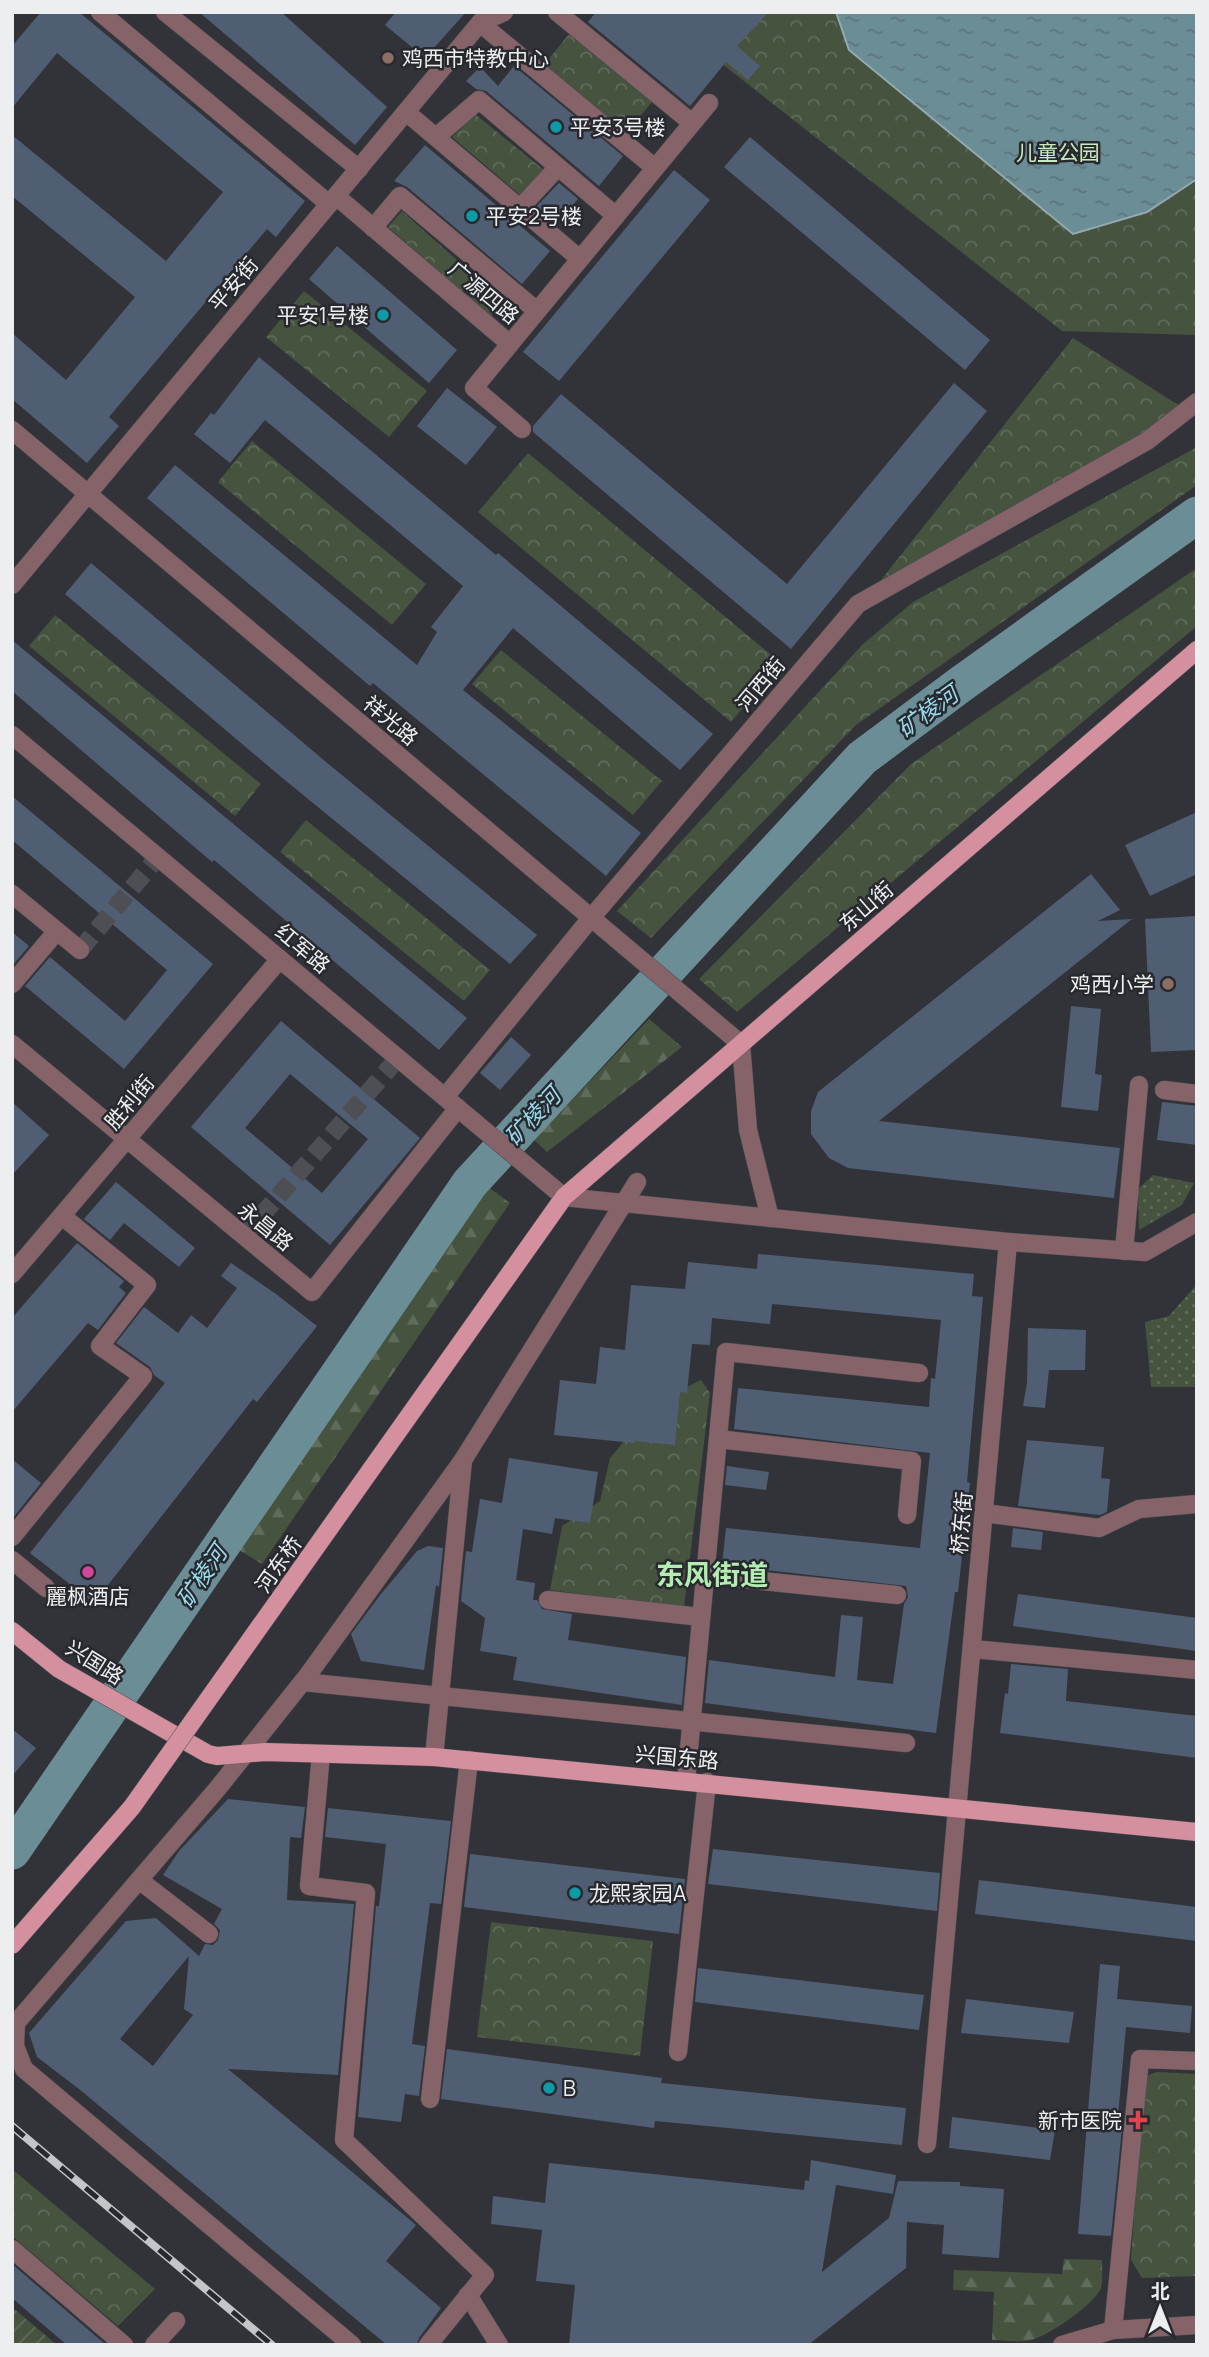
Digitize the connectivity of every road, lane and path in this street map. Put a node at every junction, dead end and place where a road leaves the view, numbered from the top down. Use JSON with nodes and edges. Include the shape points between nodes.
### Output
{"nodes":[{"id":1,"x":100,"y":12,"type":"edge"},
{"id":2,"x":165,"y":12,"type":"edge"},
{"id":3,"x":504,"y":12,"type":"edge"},
{"id":4,"x":556,"y":12,"type":"edge"},
{"id":5,"x":484,"y":18,"type":"edge"},
{"id":6,"x":709,"y":103,"type":"dead end"},
{"id":7,"x":406,"y":111,"type":"junction"},
{"id":8,"x":692,"y":123,"type":"junction"},
{"id":9,"x":436,"y":137,"type":"junction"},
{"id":10,"x":558,"y":167,"type":"junction"},
{"id":11,"x":656,"y":168,"type":"junction"},
{"id":12,"x":359,"y":169,"type":"junction"},
{"id":13,"x":332,"y":200,"type":"junction"},
{"id":14,"x":520,"y":208,"type":"junction"},
{"id":15,"x":616,"y":216,"type":"junction"},
{"id":16,"x":373,"y":228,"type":"junction"},
{"id":17,"x":580,"y":259,"type":"junction"},
{"id":18,"x":537,"y":312,"type":"junction"},
{"id":19,"x":510,"y":344,"type":"junction"},
{"id":20,"x":1197,"y":402,"type":"edge"},
{"id":21,"x":522,"y":429,"type":"dead end"},
{"id":22,"x":12,"y":430,"type":"edge"},
{"id":23,"x":88,"y":494,"type":"junction"},
{"id":24,"x":12,"y":585,"type":"edge"},
{"id":25,"x":1197,"y":650,"type":"edge"},
{"id":26,"x":12,"y":735,"type":"edge"},
{"id":27,"x":12,"y":894,"type":"edge"},
{"id":28,"x":591,"y":918,"type":"junction"},
{"id":29,"x":57,"y":931,"type":"junction"},
{"id":30,"x":80,"y":950,"type":"dead end"},
{"id":31,"x":281,"y":959,"type":"junction"},
{"id":32,"x":12,"y":984,"type":"edge"},
{"id":33,"x":12,"y":1044,"type":"edge"},
{"id":34,"x":741,"y":1044,"type":"junction"},
{"id":35,"x":1139,"y":1084,"type":"dead end"},
{"id":36,"x":1164,"y":1090,"type":"dead end"},
{"id":37,"x":1197,"y":1094,"type":"edge"},
{"id":38,"x":450,"y":1101,"type":"junction"},
{"id":39,"x":127,"y":1139,"type":"junction"},
{"id":40,"x":637,"y":1182,"type":"dead end"},
{"id":41,"x":564,"y":1197,"type":"junction"},
{"id":42,"x":624,"y":1203,"type":"junction"},
{"id":43,"x":62,"y":1216,"type":"junction"},
{"id":44,"x":770,"y":1218,"type":"junction"},
{"id":45,"x":1197,"y":1223,"type":"edge"},
{"id":46,"x":1008,"y":1242,"type":"junction"},
{"id":47,"x":1124,"y":1251,"type":"junction"},
{"id":48,"x":12,"y":1274,"type":"edge"},
{"id":49,"x":919,"y":1373,"type":"dead end"},
{"id":50,"x":718,"y":1439,"type":"junction"},
{"id":51,"x":463,"y":1461,"type":"junction"},
{"id":52,"x":1197,"y":1504,"type":"edge"},
{"id":53,"x":984,"y":1513,"type":"junction"},
{"id":54,"x":907,"y":1515,"type":"dead end"},
{"id":55,"x":12,"y":1536,"type":"edge"},
{"id":56,"x":12,"y":1560,"type":"edge"},
{"id":57,"x":705,"y":1574,"type":"junction"},
{"id":58,"x":46,"y":1588,"type":"dead end"},
{"id":59,"x":897,"y":1595,"type":"dead end"},
{"id":60,"x":548,"y":1600,"type":"dead end"},
{"id":61,"x":701,"y":1617,"type":"junction"},
{"id":62,"x":12,"y":1631,"type":"edge"},
{"id":63,"x":973,"y":1649,"type":"junction"},
{"id":64,"x":1197,"y":1670,"type":"edge"},
{"id":65,"x":303,"y":1682,"type":"junction"},
{"id":66,"x":440,"y":1695,"type":"junction"},
{"id":67,"x":691,"y":1721,"type":"junction"},
{"id":68,"x":159,"y":1726,"type":"joint"},
{"id":69,"x":906,"y":1743,"type":"dead end"},
{"id":70,"x":245,"y":1754,"type":"junction"},
{"id":71,"x":321,"y":1754,"type":"junction"},
{"id":72,"x":434,"y":1757,"type":"junction"},
{"id":73,"x":469,"y":1760,"type":"junction"},
{"id":74,"x":686,"y":1781,"type":"junction"},
{"id":75,"x":707,"y":1782,"type":"junction"},
{"id":76,"x":959,"y":1808,"type":"junction"},
{"id":77,"x":1197,"y":1832,"type":"edge"},
{"id":78,"x":139,"y":1880,"type":"junction"},
{"id":79,"x":209,"y":1934,"type":"dead end"},
{"id":80,"x":12,"y":1945,"type":"edge"},
{"id":81,"x":678,"y":2052,"type":"dead end"},
{"id":82,"x":1197,"y":2061,"type":"edge"},
{"id":83,"x":430,"y":2099,"type":"dead end"},
{"id":84,"x":927,"y":2144,"type":"dead end"},
{"id":85,"x":12,"y":2249,"type":"edge"},
{"id":86,"x":468,"y":2295,"type":"junction"},
{"id":87,"x":176,"y":2321,"type":"dead end"},
{"id":88,"x":1197,"y":2325,"type":"edge"},
{"id":89,"x":1113,"y":2330,"type":"junction"},
{"id":90,"x":1136,"y":2337,"type":"edge"},
{"id":91,"x":1081,"y":2342,"type":"edge"},
{"id":92,"x":124,"y":2345,"type":"edge"},
{"id":93,"x":154,"y":2345,"type":"edge"},
{"id":94,"x":352,"y":2345,"type":"edge"},
{"id":95,"x":428,"y":2345,"type":"edge"},
{"id":96,"x":499,"y":2345,"type":"edge"},
{"id":97,"x":1062,"y":2345,"type":"edge"}],
"edges":[{"from":1,"to":13,"type":"street","name":"广源四路"},
{"from":2,"to":12,"type":"street"},
{"from":3,"to":5,"type":"street"},
{"from":4,"to":8,"type":"street"},
{"from":5,"to":7,"type":"street","name":"平安街"},
{"from":5,"to":11,"type":"street"},
{"from":6,"to":8,"type":"street"},
{"from":7,"to":9,"type":"street"},
{"from":7,"to":12,"type":"street","name":"平安街"},
{"from":8,"to":11,"type":"street"},
{"from":9,"to":10,"type":"street","via":[[479,100]]},
{"from":9,"to":14,"type":"street"},
{"from":10,"to":14,"type":"street"},
{"from":10,"to":15,"type":"street"},
{"from":11,"to":15,"type":"street"},
{"from":12,"to":13,"type":"street","name":"平安街"},
{"from":13,"to":16,"type":"street","name":"广源四路"},
{"from":13,"to":23,"type":"street","name":"平安街"},
{"from":14,"to":17,"type":"street"},
{"from":15,"to":17,"type":"street"},
{"from":16,"to":18,"type":"street","via":[[400,196]]},
{"from":16,"to":19,"type":"street","name":"广源四路"},
{"from":17,"to":18,"type":"street"},
{"from":18,"to":19,"type":"street"},
{"from":19,"to":21,"type":"street","name":"广源四路","via":[[474,388]]},
{"from":20,"to":28,"type":"street","name":"河西街","via":[[1147,441],[858,604]]},
{"from":22,"to":23,"type":"street","name":"祥光路"},
{"from":23,"to":24,"type":"street","name":"平安街"},
{"from":23,"to":28,"type":"street","name":"祥光路"},
{"from":25,"to":34,"type":"main road","name":"东山街"},
{"from":26,"to":31,"type":"street","name":"红军路"},
{"from":27,"to":29,"type":"street"},
{"from":28,"to":34,"type":"street","name":"祥光路"},
{"from":28,"to":38,"type":"street","name":"河西街"},
{"from":29,"to":30,"type":"street"},
{"from":29,"to":32,"type":"street"},
{"from":31,"to":38,"type":"street","name":"红军路"},
{"from":31,"to":39,"type":"street","name":"胜利街"},
{"from":33,"to":39,"type":"street","name":"永昌路"},
{"from":34,"to":41,"type":"main road","name":"东山街"},
{"from":34,"to":44,"type":"street","via":[[748,1130]]},
{"from":35,"to":47,"type":"street"},
{"from":36,"to":37,"type":"street"},
{"from":38,"to":39,"type":"street","name":"永昌路","via":[[312,1292]]},
{"from":38,"to":41,"type":"street","name":"红军路"},
{"from":39,"to":43,"type":"street","name":"胜利街"},
{"from":40,"to":42,"type":"street"},
{"from":41,"to":42,"type":"street"},
{"from":41,"to":80,"type":"main road","name":"河东桥","bridge":true,"via":[[132,1807]]},
{"from":42,"to":44,"type":"street"},
{"from":42,"to":51,"type":"street"},
{"from":43,"to":48,"type":"street","name":"胜利街"},
{"from":43,"to":55,"type":"street","via":[[147,1284],[100,1346],[142,1376]]},
{"from":44,"to":46,"type":"street"},
{"from":45,"to":47,"type":"street","via":[[1145,1252]]},
{"from":46,"to":47,"type":"street"},
{"from":46,"to":53,"type":"street","name":"桥东街"},
{"from":49,"to":50,"type":"street","via":[[726,1352]]},
{"from":50,"to":54,"type":"street","via":[[912,1461]]},
{"from":50,"to":57,"type":"street"},
{"from":51,"to":65,"type":"street"},
{"from":51,"to":66,"type":"street"},
{"from":52,"to":53,"type":"street","via":[[1139,1509],[1099,1528]]},
{"from":53,"to":63,"type":"street","name":"桥东街"},
{"from":56,"to":58,"type":"street"},
{"from":57,"to":59,"type":"street"},
{"from":57,"to":61,"type":"street"},
{"from":60,"to":61,"type":"street"},
{"from":61,"to":67,"type":"street"},
{"from":62,"to":68,"type":"main road","name":"兴国路","via":[[59,1669]]},
{"from":63,"to":64,"type":"street"},
{"from":63,"to":76,"type":"street","name":"桥东街"},
{"from":65,"to":66,"type":"street"},
{"from":65,"to":70,"type":"street"},
{"from":66,"to":67,"type":"street"},
{"from":66,"to":72,"type":"street"},
{"from":67,"to":69,"type":"street"},
{"from":67,"to":74,"type":"street"},
{"from":68,"to":70,"type":"main road","name":"兴国东路","via":[[208,1754]]},
{"from":70,"to":71,"type":"main road","name":"兴国东路"},
{"from":70,"to":78,"type":"street"},
{"from":71,"to":72,"type":"main road","name":"兴国东路"},
{"from":71,"to":86,"type":"street","via":[[309,1886],[366,1893],[344,2140],[485,2275]]},
{"from":72,"to":73,"type":"main road","name":"兴国东路"},
{"from":73,"to":74,"type":"main road","name":"兴国东路"},
{"from":73,"to":83,"type":"street"},
{"from":74,"to":75,"type":"main road","name":"兴国东路"},
{"from":75,"to":76,"type":"main road","name":"兴国东路"},
{"from":75,"to":81,"type":"street"},
{"from":76,"to":77,"type":"main road","name":"兴国东路"},
{"from":76,"to":84,"type":"street","name":"桥东街"},
{"from":78,"to":79,"type":"street"},
{"from":78,"to":94,"type":"street","via":[[16,2024],[15,2046],[24,2069]]},
{"from":82,"to":89,"type":"street","via":[[1140,2059]]},
{"from":85,"to":92,"type":"street"},
{"from":86,"to":95,"type":"street"},
{"from":86,"to":96,"type":"street"},
{"from":87,"to":93,"type":"street"},
{"from":88,"to":90,"type":"street"},
{"from":89,"to":90,"type":"street"},
{"from":89,"to":91,"type":"street"},
{"from":91,"to":97,"type":"street"}]}
